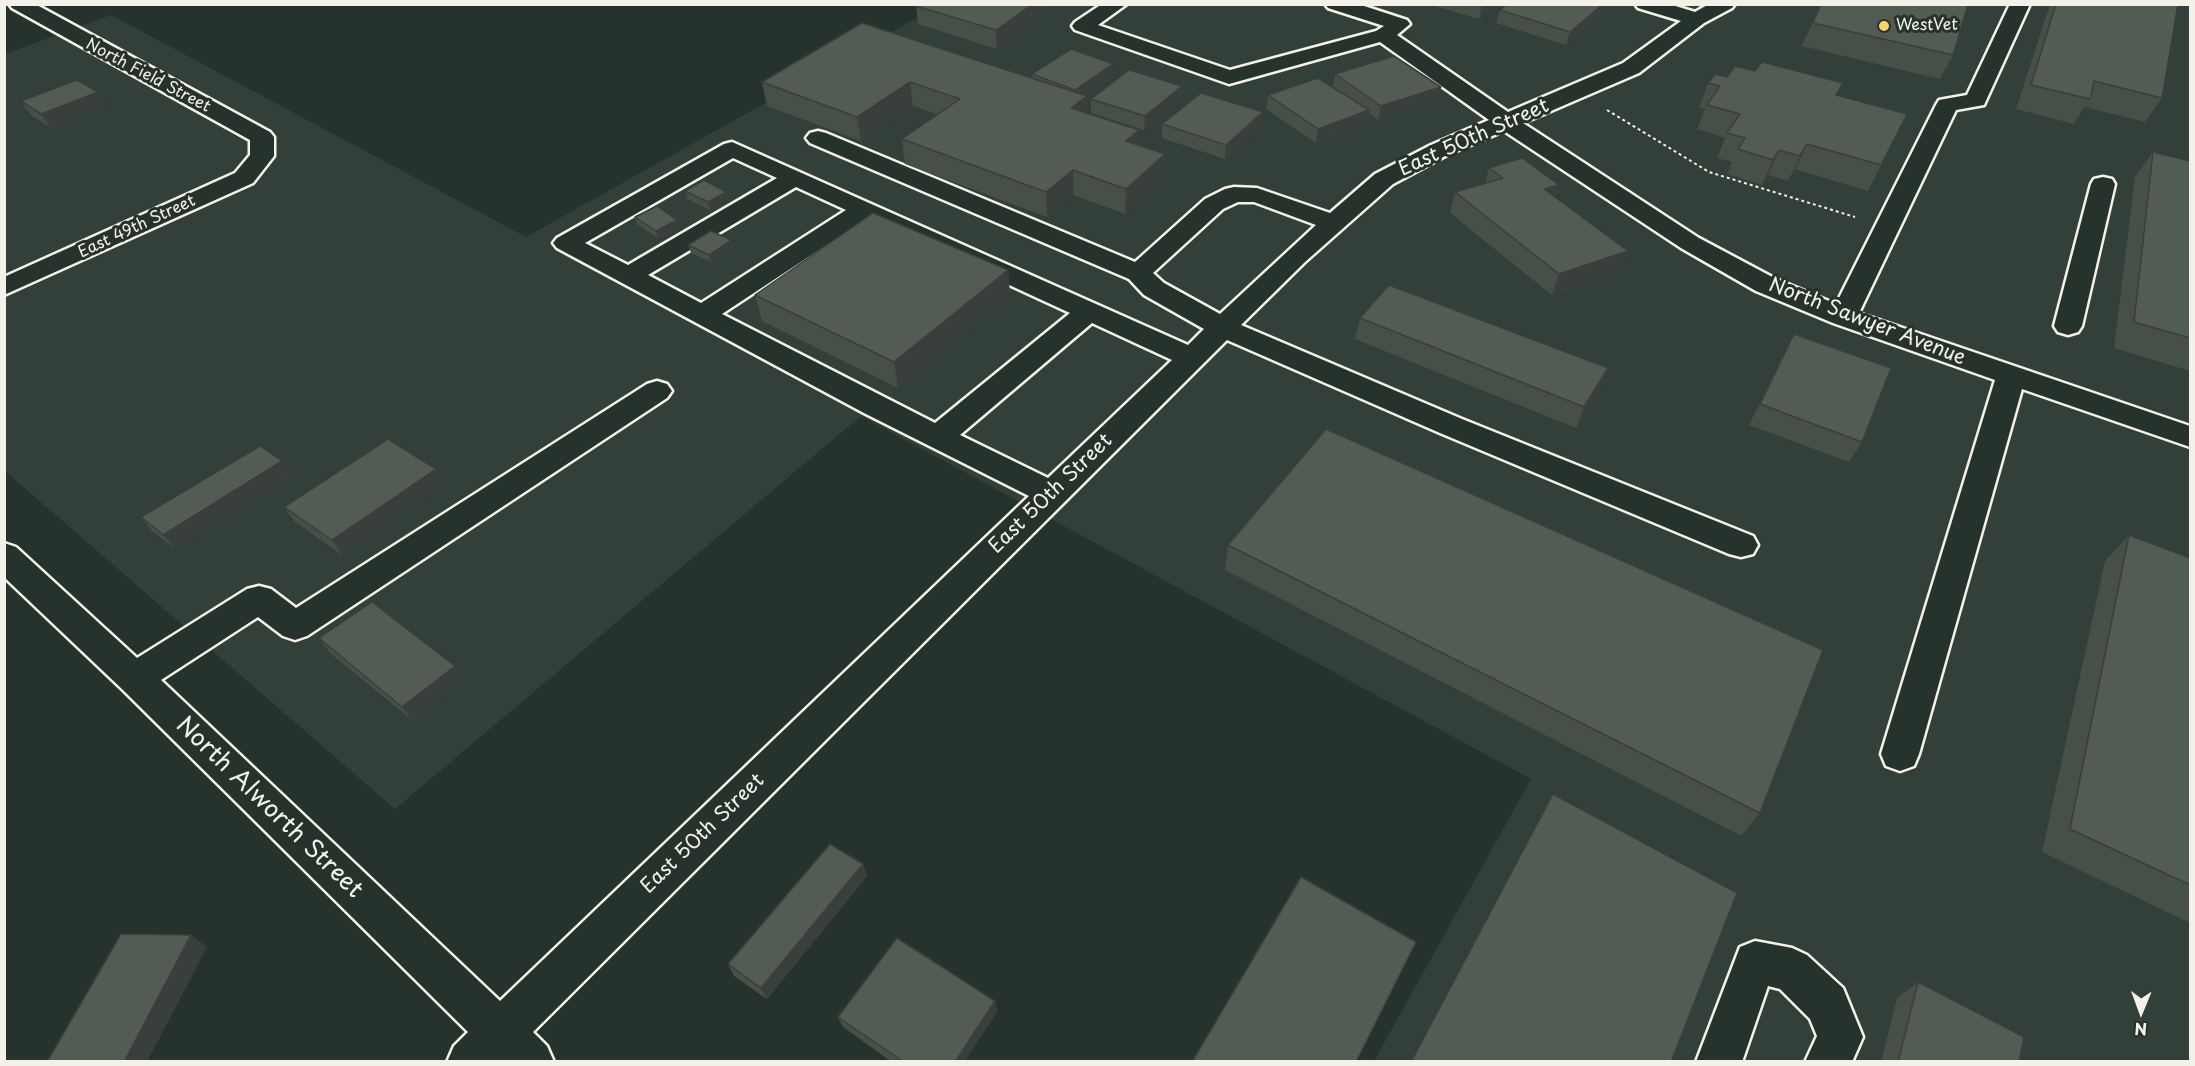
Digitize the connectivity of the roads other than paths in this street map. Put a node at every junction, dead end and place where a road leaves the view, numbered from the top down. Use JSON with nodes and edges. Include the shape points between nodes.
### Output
{"nodes":[{"id":1,"x":19,"y":4,"type":"edge"},
{"id":2,"x":1117,"y":4,"type":"edge"},
{"id":3,"x":1335,"y":4,"type":"edge"},
{"id":4,"x":1645,"y":4,"type":"edge"},
{"id":5,"x":2020,"y":4,"type":"edge"},
{"id":6,"x":1708,"y":9,"type":"edge"},
{"id":7,"x":1383,"y":35,"type":"junction"},
{"id":8,"x":1506,"y":121,"type":"junction"},
{"id":9,"x":818,"y":138,"type":"edge"},
{"id":10,"x":262,"y":156,"type":"joint"},
{"id":11,"x":795,"y":178,"type":"junction"},
{"id":12,"x":2103,"y":184,"type":"dead end"},
{"id":13,"x":865,"y":209,"type":"junction"},
{"id":14,"x":1335,"y":223,"type":"junction"},
{"id":15,"x":1138,"y":273,"type":"junction"},
{"id":16,"x":628,"y":276,"type":"junction"},
{"id":17,"x":4,"y":287,"type":"edge"},
{"id":18,"x":1089,"y":312,"type":"junction"},
{"id":19,"x":701,"y":315,"type":"junction"},
{"id":20,"x":1843,"y":317,"type":"junction"},
{"id":21,"x":2068,"y":326,"type":"dead end"},
{"id":22,"x":1223,"y":328,"type":"junction"},
{"id":23,"x":1192,"y":358,"type":"junction"},
{"id":24,"x":2011,"y":375,"type":"junction"},
{"id":25,"x":657,"y":391,"type":"dead end"},
{"id":26,"x":938,"y":437,"type":"junction"},
{"id":27,"x":2190,"y":437,"type":"edge"},
{"id":28,"x":1052,"y":494,"type":"junction"},
{"id":29,"x":1741,"y":544,"type":"dead end"},
{"id":30,"x":4,"y":556,"type":"edge"},
{"id":31,"x":135,"y":678,"type":"junction"},
{"id":32,"x":1900,"y":754,"type":"dead end"},
{"id":33,"x":500,"y":1032,"type":"junction"},
{"id":34,"x":470,"y":1062,"type":"edge"},
{"id":35,"x":531,"y":1062,"type":"edge"},
{"id":36,"x":1719,"y":1062,"type":"edge"},
{"id":37,"x":1828,"y":1062,"type":"edge"}],
"edges":[{"from":1,"to":10,"type":"street","name":"North Field Street","via":[[262,137]]},
{"from":2,"to":7,"type":"street","via":[[1082,26],[1229,77]]},
{"from":3,"to":7,"type":"street","via":[[1400,24]]},
{"from":4,"to":6,"type":"street"},
{"from":5,"to":20,"type":"street","via":[[1976,100],[1947,105]]},
{"from":6,"to":8,"type":"street","name":"East 50th Street","via":[[1631,68]]},
{"from":7,"to":8,"type":"street","name":"North Sawyer Avenue"},
{"from":8,"to":14,"type":"street","name":"East 50th Street","via":[[1384,179]]},
{"from":8,"to":20,"type":"street","name":"North Sawyer Avenue","via":[[1690,243],[1766,285]]},
{"from":9,"to":15,"type":"street"},
{"from":10,"to":17,"type":"street","name":"East 49th Street","via":[[244,178]]},
{"from":11,"to":13,"type":"street"},
{"from":11,"to":16,"type":"street"},
{"from":11,"to":16,"type":"street","via":[[732,149],[566,243]]},
{"from":12,"to":21,"type":"street"},
{"from":13,"to":18,"type":"street"},
{"from":13,"to":19,"type":"street"},
{"from":14,"to":15,"type":"street","via":[[1257,195],[1234,194],[1215,204]]},
{"from":14,"to":22,"type":"street","name":"East 50th Street"},
{"from":15,"to":22,"type":"street","via":[[1154,289]]},
{"from":16,"to":19,"type":"street"},
{"from":18,"to":23,"type":"street"},
{"from":18,"to":26,"type":"street"},
{"from":19,"to":26,"type":"street"},
{"from":20,"to":24,"type":"street","name":"North Sawyer Avenue"},
{"from":22,"to":23,"type":"street","name":"East 50th Street"},
{"from":22,"to":29,"type":"street"},
{"from":23,"to":28,"type":"street","name":"East 50th Street"},
{"from":24,"to":27,"type":"street","name":"North Sawyer Avenue"},
{"from":24,"to":32,"type":"street"},
{"from":25,"to":31,"type":"street","via":[[296,626],[259,598]]},
{"from":26,"to":28,"type":"street"},
{"from":28,"to":33,"type":"street","name":"East 50th Street"},
{"from":30,"to":31,"type":"street","name":"North Alworth Street"},
{"from":31,"to":33,"type":"street","name":"North Alworth Street"},
{"from":33,"to":34,"type":"street","name":"East 50th Street"},
{"from":33,"to":35,"type":"street","name":"North Alworth Street"},
{"from":36,"to":37,"type":"street","via":[[1755,962],[1792,970],[1827,1004],[1840,1037]]}]}
